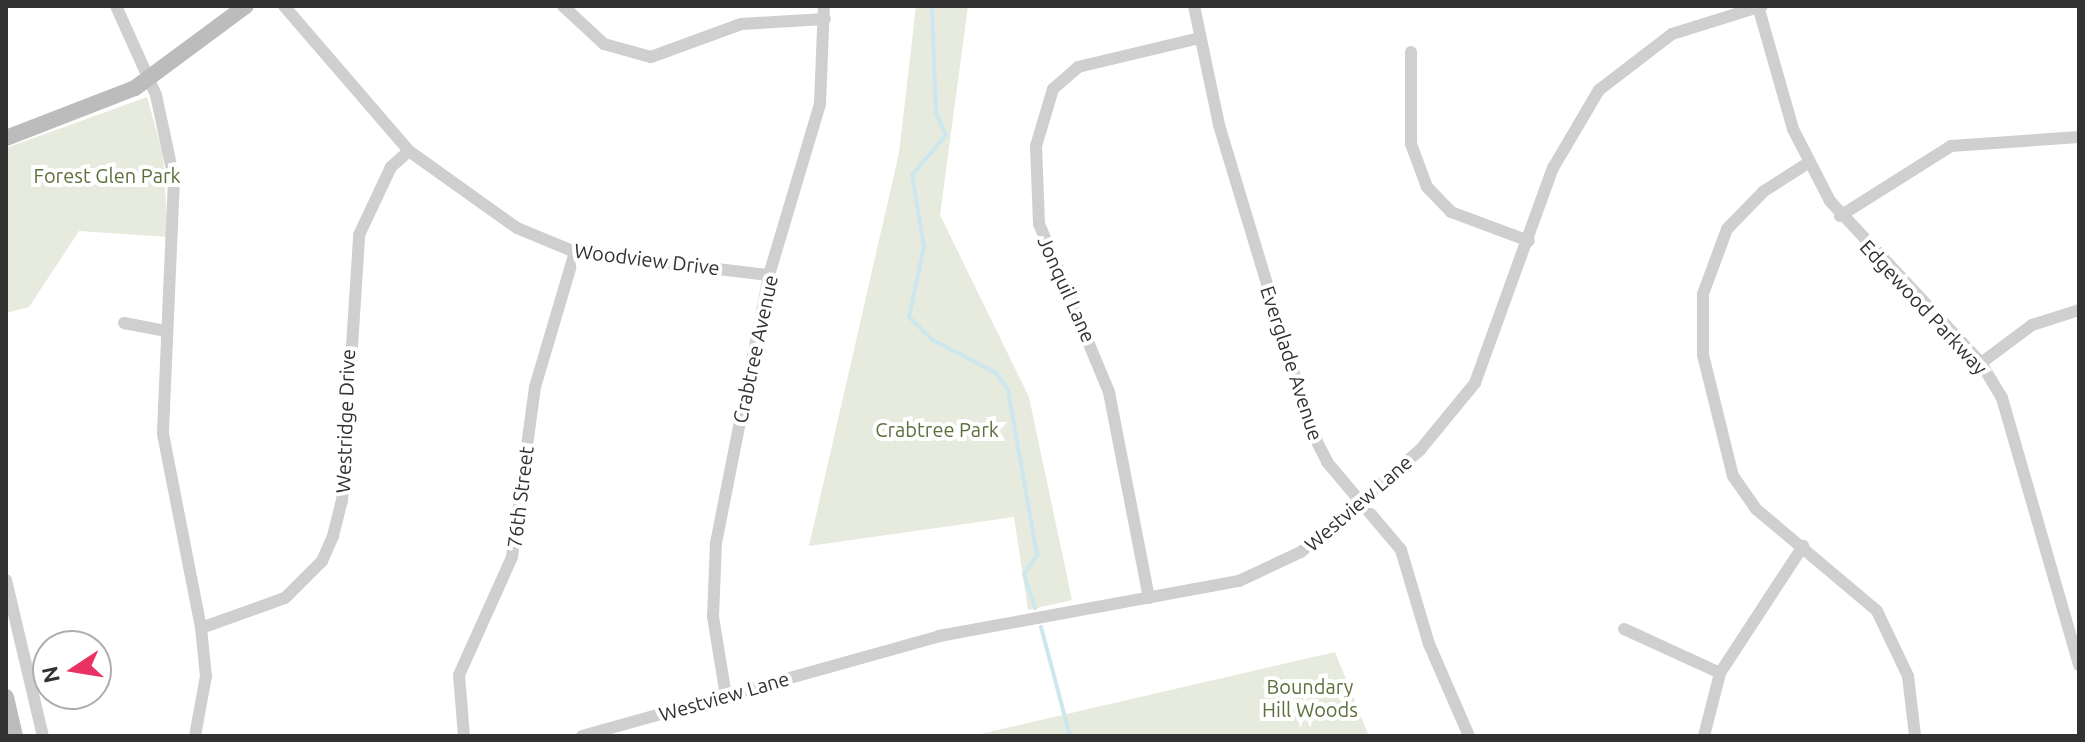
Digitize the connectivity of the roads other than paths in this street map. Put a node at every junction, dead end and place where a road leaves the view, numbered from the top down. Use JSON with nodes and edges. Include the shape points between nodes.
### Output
{"nodes":[{"id":1,"x":116,"y":6,"type":"edge"},
{"id":2,"x":246,"y":6,"type":"edge"},
{"id":3,"x":284,"y":6,"type":"edge"},
{"id":4,"x":563,"y":6,"type":"edge"},
{"id":5,"x":1194,"y":6,"type":"edge"},
{"id":6,"x":1759,"y":6,"type":"edge"},
{"id":7,"x":824,"y":12,"type":"edge"},
{"id":8,"x":1200,"y":38,"type":"junction"},
{"id":9,"x":1411,"y":52,"type":"dead end"},
{"id":10,"x":151,"y":78,"type":"junction"},
{"id":11,"x":2079,"y":137,"type":"edge"},
{"id":12,"x":6,"y":138,"type":"edge"},
{"id":13,"x":409,"y":151,"type":"junction"},
{"id":14,"x":1808,"y":163,"type":"junction"},
{"id":15,"x":1840,"y":216,"type":"junction"},
{"id":16,"x":1529,"y":241,"type":"junction"},
{"id":17,"x":575,"y":252,"type":"junction"},
{"id":18,"x":769,"y":275,"type":"junction"},
{"id":19,"x":2079,"y":310,"type":"edge"},
{"id":20,"x":124,"y":323,"type":"dead end"},
{"id":21,"x":166,"y":331,"type":"junction"},
{"id":22,"x":1981,"y":363,"type":"junction"},
{"id":23,"x":1362,"y":500,"type":"junction"},
{"id":24,"x":1803,"y":546,"type":"junction"},
{"id":25,"x":6,"y":580,"type":"edge"},
{"id":26,"x":1149,"y":598,"type":"junction"},
{"id":27,"x":201,"y":628,"type":"junction"},
{"id":28,"x":1624,"y":629,"type":"dead end"},
{"id":29,"x":2079,"y":665,"type":"edge"},
{"id":30,"x":1720,"y":673,"type":"junction"},
{"id":31,"x":726,"y":696,"type":"junction"},
{"id":32,"x":6,"y":697,"type":"edge"},
{"id":33,"x":15,"y":736,"type":"edge"},
{"id":34,"x":43,"y":736,"type":"edge"},
{"id":35,"x":195,"y":736,"type":"edge"},
{"id":36,"x":464,"y":736,"type":"edge"},
{"id":37,"x":582,"y":736,"type":"edge"},
{"id":38,"x":1469,"y":736,"type":"edge"},
{"id":39,"x":1704,"y":736,"type":"edge"},
{"id":40,"x":1915,"y":736,"type":"edge"}],
"edges":[{"from":1,"to":10,"type":"street"},
{"from":2,"to":10,"type":"street"},
{"from":3,"to":13,"type":"street","name":"Woodview Drive"},
{"from":4,"to":7,"type":"street","via":[[604,44],[651,57],[741,24]]},
{"from":5,"to":8,"type":"street","name":"Everglade Avenue"},
{"from":6,"to":14,"type":"street","name":"Edgewood Parkway"},
{"from":6,"to":16,"type":"street","name":"Westview Lane","via":[[1672,34],[1616,73],[1576,120]]},
{"from":7,"to":18,"type":"street","name":"Crabtree Avenue","via":[[820,104]]},
{"from":8,"to":23,"type":"street","name":"Everglade Avenue","via":[[1311,430],[1327,462]]},
{"from":8,"to":26,"type":"street","name":"Jonquil Lane","via":[[1101,58],[1071,72],[1053,89],[1035,155],[1039,224],[1109,392]]},
{"from":9,"to":16,"type":"street","via":[[1411,144],[1427,187],[1451,212]]},
{"from":10,"to":12,"type":"street","via":[[61,122]]},
{"from":10,"to":21,"type":"street","via":[[175,191]]},
{"from":11,"to":15,"type":"street","via":[[1951,146]]},
{"from":13,"to":17,"type":"street","name":"Woodview Drive","via":[[517,228]]},
{"from":13,"to":27,"type":"street","name":"Westridge Drive","via":[[391,167],[359,235],[342,501],[333,536],[322,561],[285,598]]},
{"from":14,"to":15,"type":"street","name":"Edgewood Parkway"},
{"from":14,"to":24,"type":"street","via":[[1764,191],[1727,229],[1707,276],[1700,322],[1733,476],[1756,509]]},
{"from":15,"to":22,"type":"street","name":"Edgewood Parkway"},
{"from":16,"to":23,"type":"street","name":"Westview Lane","via":[[1475,383],[1432,438]]},
{"from":17,"to":18,"type":"street","name":"Woodview Drive"},
{"from":17,"to":36,"type":"street","name":"76th Street","via":[[535,387],[512,557],[459,675]]},
{"from":18,"to":31,"type":"street","name":"Crabtree Avenue","via":[[713,570]]},
{"from":19,"to":22,"type":"street","via":[[2032,325]]},
{"from":20,"to":21,"type":"street"},
{"from":21,"to":27,"type":"street","via":[[165,463]]},
{"from":22,"to":29,"type":"street","name":"Edgewood Parkway","via":[[2014,426]]},
{"from":23,"to":26,"type":"street","name":"Westview Lane","via":[[1301,552],[1261,573]]},
{"from":23,"to":38,"type":"street","name":"Everglade Avenue","via":[[1401,550],[1429,644]]},
{"from":24,"to":30,"type":"street"},
{"from":24,"to":40,"type":"street","via":[[1855,586],[1891,634],[1908,676]]},
{"from":25,"to":34,"type":"street"},
{"from":26,"to":31,"type":"street","name":"Westview Lane","via":[[939,636]]},
{"from":27,"to":35,"type":"street","via":[[206,676]]},
{"from":28,"to":30,"type":"street"},
{"from":30,"to":39,"type":"street"},
{"from":31,"to":37,"type":"street","name":"Westview Lane"},
{"from":32,"to":33,"type":"street"}]}
